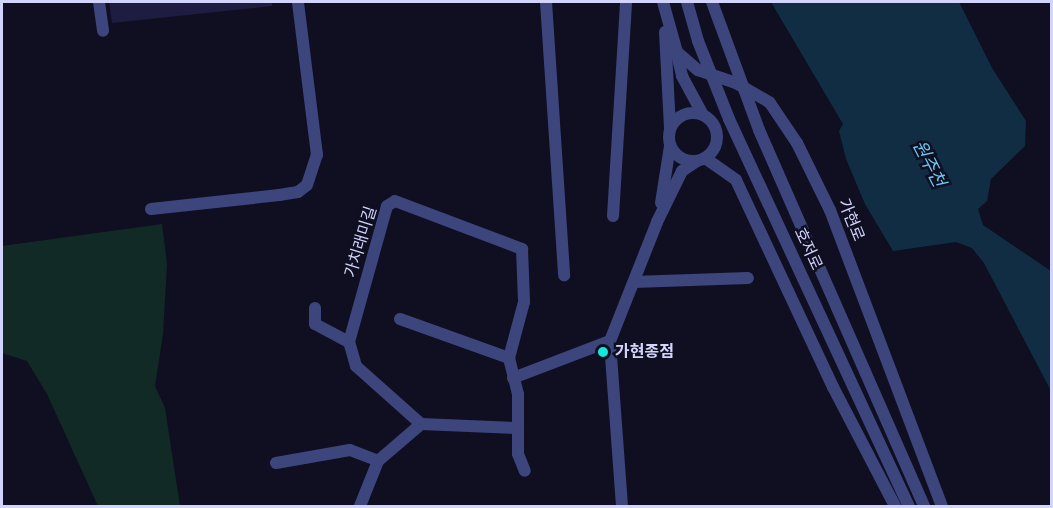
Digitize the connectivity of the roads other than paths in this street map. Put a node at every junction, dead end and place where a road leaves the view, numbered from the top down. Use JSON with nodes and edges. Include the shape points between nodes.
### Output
{"nodes":[{"id":1,"x":99,"y":2,"type":"edge"},
{"id":2,"x":298,"y":2,"type":"edge"},
{"id":3,"x":546,"y":2,"type":"edge"},
{"id":4,"x":626,"y":2,"type":"edge"},
{"id":5,"x":663,"y":2,"type":"edge"},
{"id":6,"x":687,"y":2,"type":"edge"},
{"id":7,"x":712,"y":2,"type":"edge"},
{"id":8,"x":665,"y":19,"type":"junction"},
{"id":9,"x":103,"y":31,"type":"dead end"},
{"id":10,"x":677,"y":52,"type":"junction"},
{"id":11,"x":703,"y":115,"type":"junction"},
{"id":12,"x":670,"y":129,"type":"junction"},
{"id":13,"x":670,"y":146,"type":"junction"},
{"id":14,"x":701,"y":160,"type":"junction"},
{"id":15,"x":151,"y":209,"type":"dead end"},
{"id":16,"x":613,"y":216,"type":"dead end"},
{"id":17,"x":657,"y":222,"type":"junction"},
{"id":18,"x":564,"y":275,"type":"dead end"},
{"id":19,"x":748,"y":278,"type":"dead end"},
{"id":20,"x":634,"y":282,"type":"junction"},
{"id":21,"x":315,"y":308,"type":"dead end"},
{"id":22,"x":400,"y":319,"type":"dead end"},
{"id":23,"x":610,"y":341,"type":"junction"},
{"id":24,"x":349,"y":342,"type":"junction"},
{"id":25,"x":509,"y":358,"type":"junction"},
{"id":26,"x":513,"y":378,"type":"junction"},
{"id":27,"x":421,"y":424,"type":"junction"},
{"id":28,"x":516,"y":428,"type":"junction"},
{"id":29,"x":378,"y":461,"type":"junction"},
{"id":30,"x":276,"y":463,"type":"dead end"},
{"id":31,"x":525,"y":471,"type":"dead end"},
{"id":32,"x":360,"y":507,"type":"edge"},
{"id":33,"x":622,"y":507,"type":"edge"},
{"id":34,"x":895,"y":507,"type":"edge"},
{"id":35,"x":909,"y":507,"type":"edge"},
{"id":36,"x":924,"y":507,"type":"edge"},
{"id":37,"x":942,"y":507,"type":"edge"}],
"edges":[{"from":1,"to":9,"type":"street"},
{"from":2,"to":15,"type":"street","via":[[317,155],[308,185],[298,192],[279,195]]},
{"from":3,"to":18,"type":"street"},
{"from":4,"to":16,"type":"street"},
{"from":5,"to":8,"type":"street"},
{"from":6,"to":35,"type":"street","name":"호저로","bridge":true,"via":[[729,119]]},
{"from":7,"to":36,"type":"street","name":"호저로","bridge":true,"via":[[759,130]]},
{"from":8,"to":10,"type":"street"},
{"from":8,"to":12,"type":"street"},
{"from":10,"to":11,"type":"street","via":[[682,76]]},
{"from":10,"to":37,"type":"street","name":"가현로","via":[[698,70],[736,83],[770,103],[797,143],[830,210]]},
{"from":11,"to":12,"type":"street","via":[[680,117]]},
{"from":11,"to":14,"type":"street","via":[[717,132],[715,147]]},
{"from":12,"to":13,"type":"street"},
{"from":13,"to":14,"type":"street","via":[[681,158]]},
{"from":13,"to":17,"type":"street"},
{"from":14,"to":17,"type":"street","via":[[682,171]]},
{"from":14,"to":34,"type":"street","via":[[736,180],[833,387]]},
{"from":17,"to":20,"type":"street"},
{"from":19,"to":20,"type":"street"},
{"from":20,"to":23,"type":"street"},
{"from":21,"to":24,"type":"street","via":[[315,324]]},
{"from":22,"to":25,"type":"street"},
{"from":23,"to":26,"type":"street"},
{"from":23,"to":33,"type":"street"},
{"from":24,"to":25,"type":"street","name":"가치래미길","via":[[387,206],[395,201],[522,249],[524,302]]},
{"from":24,"to":27,"type":"street","via":[[356,366]]},
{"from":25,"to":26,"type":"street","name":"가치래미길"},
{"from":26,"to":28,"type":"street","name":"가치래미길","via":[[518,394]]},
{"from":27,"to":28,"type":"street"},
{"from":27,"to":29,"type":"street"},
{"from":28,"to":31,"type":"street","name":"가치래미길","via":[[518,454]]},
{"from":29,"to":30,"type":"street","via":[[350,450]]},
{"from":29,"to":32,"type":"street"}]}
